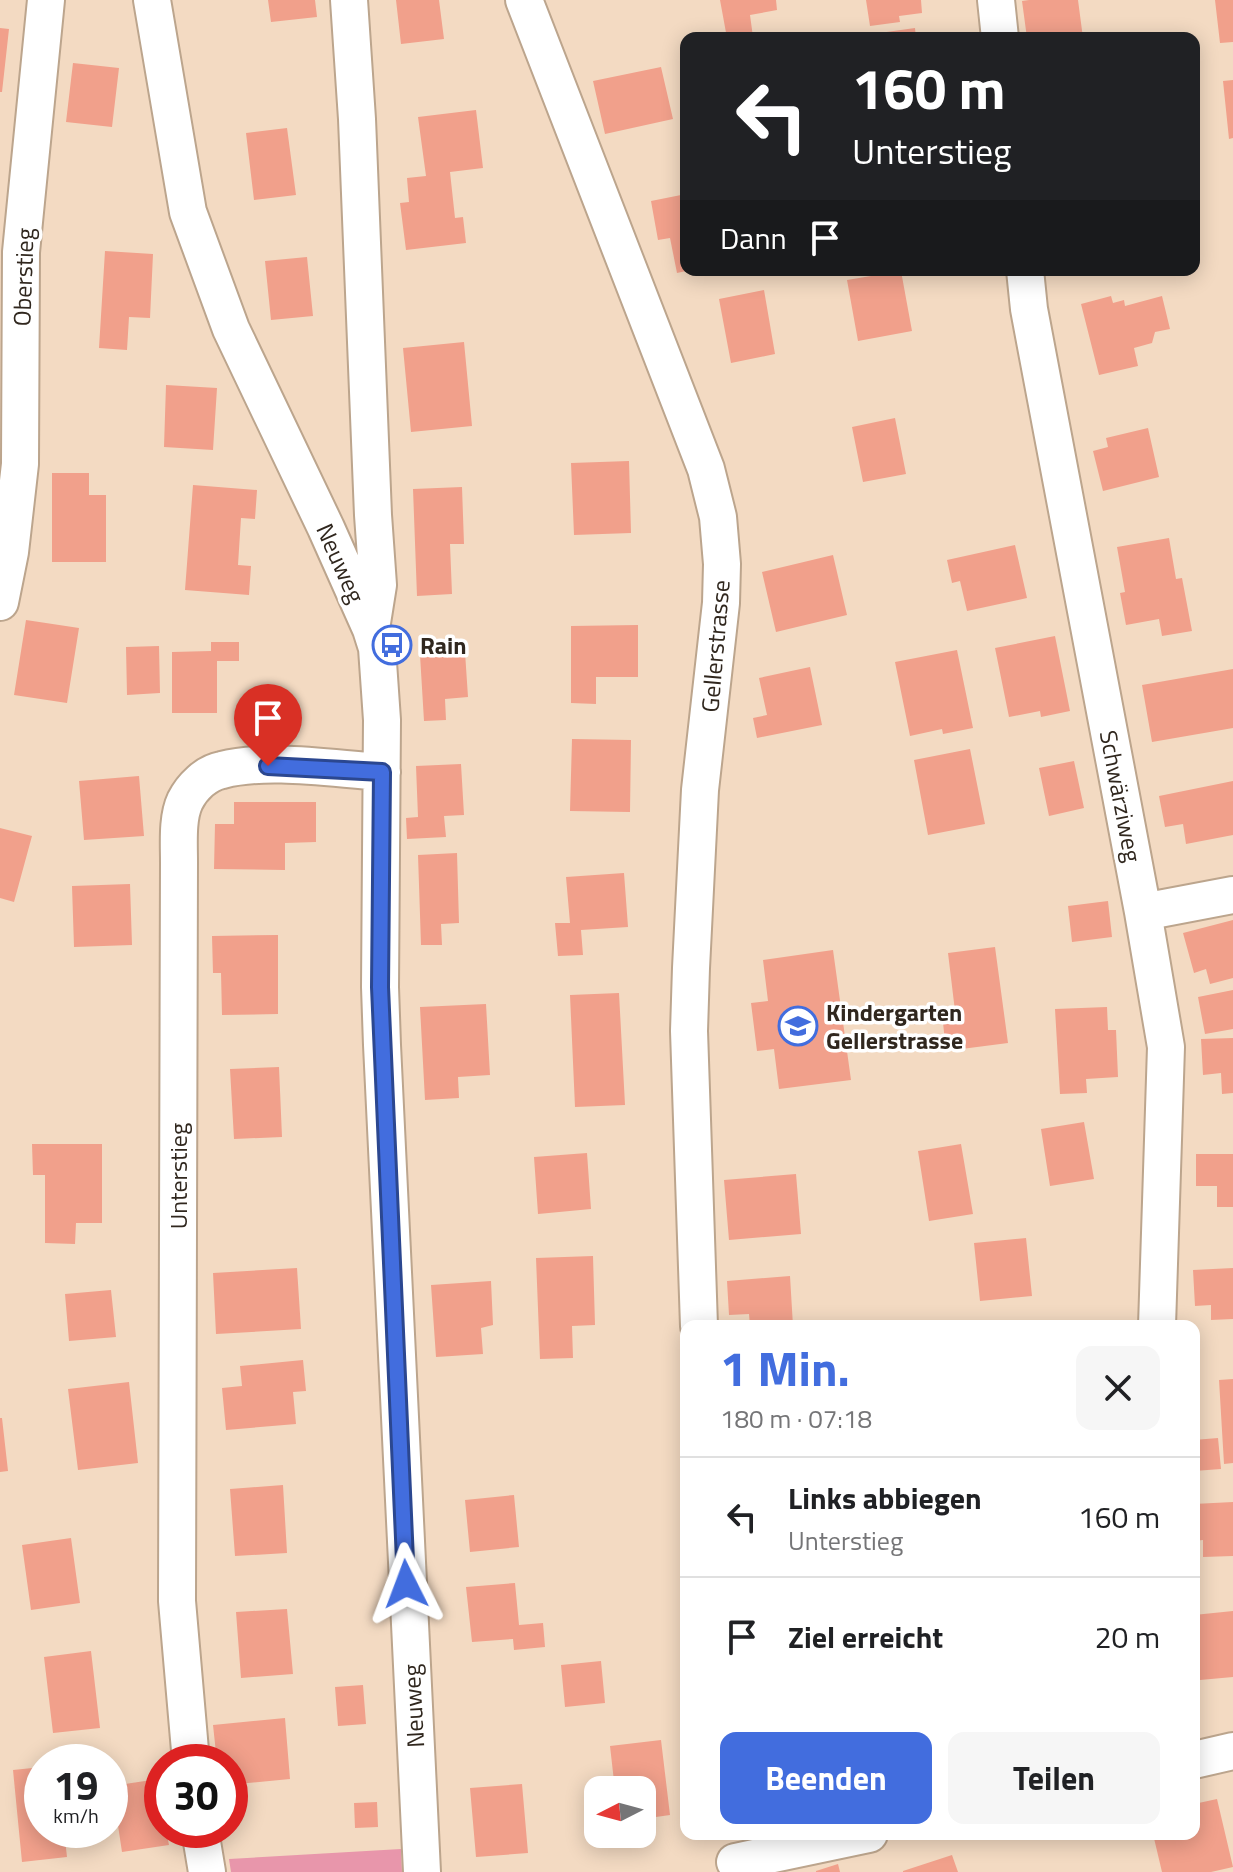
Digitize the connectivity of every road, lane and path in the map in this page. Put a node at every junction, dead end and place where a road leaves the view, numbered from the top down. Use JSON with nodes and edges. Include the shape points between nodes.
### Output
{"nodes":[{"id":1,"x":46,"y":0,"type":"edge"},
{"id":2,"x":152,"y":0,"type":"edge"},
{"id":3,"x":349,"y":0,"type":"edge"},
{"id":4,"x":524,"y":0,"type":"edge"},
{"id":5,"x":996,"y":0,"type":"edge"},
{"id":6,"x":999,"y":32,"type":"edge"},
{"id":7,"x":1026,"y":276,"type":"edge"},
{"id":8,"x":373,"y":515,"type":"junction"},
{"id":9,"x":326,"y":528,"type":"junction"},
{"id":10,"x":0,"y":602,"type":"edge"},
{"id":11,"x":371,"y":629,"type":"junction"},
{"id":12,"x":382,"y":772,"type":"junction"},
{"id":13,"x":1233,"y":895,"type":"edge"},
{"id":14,"x":1143,"y":912,"type":"junction"},
{"id":15,"x":699,"y":1320,"type":"edge"},
{"id":16,"x":1157,"y":1320,"type":"edge"},
{"id":17,"x":189,"y":1744,"type":"edge"},
{"id":18,"x":832,"y":1840,"type":"edge"},
{"id":19,"x":203,"y":1848,"type":"edge"},
{"id":20,"x":734,"y":1856,"type":"edge"},
{"id":21,"x":207,"y":1872,"type":"edge"},
{"id":22,"x":422,"y":1872,"type":"edge"}],
"edges":[{"from":1,"to":10,"type":"street","name":"Oberstieg","via":[[21,252],[20,464]]},
{"from":2,"to":9,"type":"street","name":"Neuweg","via":[[188,212],[231,329]]},
{"from":3,"to":8,"type":"street"},
{"from":4,"to":15,"type":"street","name":"Gellerstrasse","via":[[706,469],[718,517],[721,603],[700,790],[689,1031]]},
{"from":5,"to":6,"type":"street"},
{"from":7,"to":14,"type":"street","name":"Schwärziweg"},
{"from":8,"to":9,"type":"street","via":[[350,527]]},
{"from":8,"to":11,"type":"street","via":[[378,585]]},
{"from":9,"to":11,"type":"street","name":"Neuweg"},
{"from":11,"to":12,"type":"street","name":"Neuweg","via":[[378,663]]},
{"from":12,"to":17,"type":"street","name":"Unterstieg","via":[[284,766],[219,770],[197,784],[184,803],[178,876],[177,1601]]},
{"from":12,"to":22,"type":"street","name":"Neuweg","via":[[381,1031]]},
{"from":13,"to":14,"type":"street"},
{"from":14,"to":16,"type":"street","name":"Schwärziweg","via":[[1166,1047]]},
{"from":18,"to":20,"type":"street"},
{"from":19,"to":21,"type":"street"}]}
